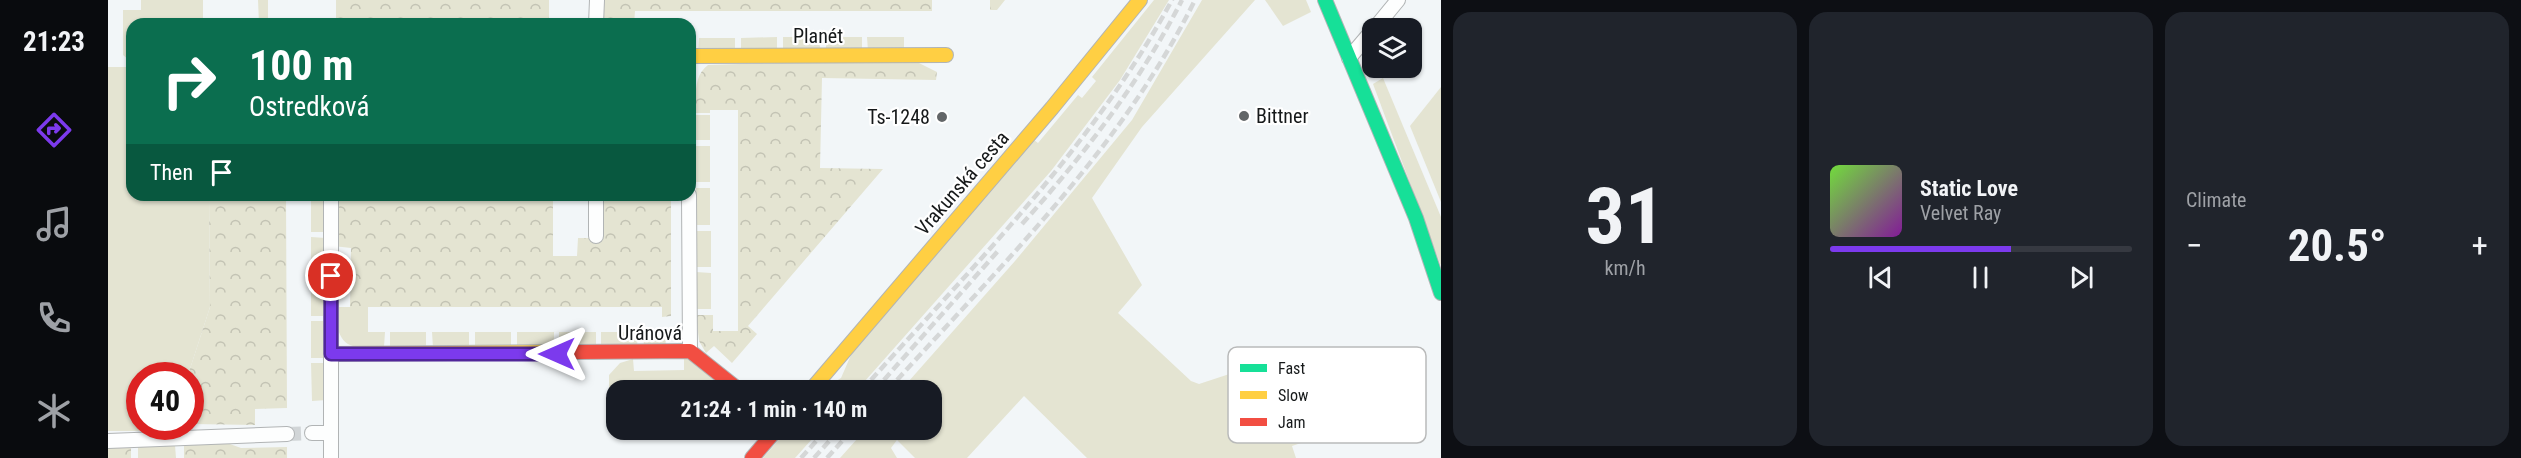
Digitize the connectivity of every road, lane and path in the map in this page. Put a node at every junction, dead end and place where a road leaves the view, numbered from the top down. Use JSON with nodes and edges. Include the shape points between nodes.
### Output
{"nodes":[{"id":1,"x":597,"y":0,"type":"edge"},
{"id":2,"x":1140,"y":0,"type":"edge"},
{"id":3,"x":1324,"y":0,"type":"edge"},
{"id":4,"x":1398,"y":0,"type":"edge"},
{"id":5,"x":596,"y":18,"type":"edge"},
{"id":6,"x":1384,"y":18,"type":"edge"},
{"id":7,"x":1362,"y":43,"type":"edge"},
{"id":8,"x":946,"y":55,"type":"dead end"},
{"id":9,"x":696,"y":56,"type":"edge"},
{"id":10,"x":1349,"y":58,"type":"junction"},
{"id":11,"x":331,"y":201,"type":"edge"},
{"id":12,"x":596,"y":201,"type":"edge"},
{"id":13,"x":689,"y":201,"type":"edge"},
{"id":14,"x":596,"y":236,"type":"dead end"},
{"id":15,"x":1441,"y":293,"type":"edge"},
{"id":16,"x":690,"y":351,"type":"junction"},
{"id":17,"x":331,"y":354,"type":"junction"},
{"id":18,"x":728,"y":380,"type":"edge"},
{"id":19,"x":820,"y":380,"type":"edge"},
{"id":20,"x":312,"y":433,"type":"tunnel mouth"},
{"id":21,"x":331,"y":433,"type":"junction"},
{"id":22,"x":287,"y":434,"type":"tunnel mouth"},
{"id":23,"x":768,"y":440,"type":"edge"},
{"id":24,"x":108,"y":441,"type":"edge"},
{"id":25,"x":331,"y":458,"type":"edge"},
{"id":26,"x":752,"y":458,"type":"edge"}],
"edges":[{"from":1,"to":5,"type":"street"},
{"from":2,"to":19,"type":"street","name":"Vrakunská cesta"},
{"from":3,"to":10,"type":"street"},
{"from":4,"to":6,"type":"street"},
{"from":7,"to":10,"type":"street"},
{"from":8,"to":9,"type":"street","name":"Planét"},
{"from":10,"to":15,"type":"street","via":[[1416,218]]},
{"from":11,"to":17,"type":"street"},
{"from":12,"to":14,"type":"street"},
{"from":13,"to":16,"type":"street"},
{"from":16,"to":17,"type":"street","name":"Uránová"},
{"from":16,"to":18,"type":"street","name":"Uránová"},
{"from":17,"to":21,"type":"street"},
{"from":20,"to":21,"type":"street"},
{"from":21,"to":25,"type":"street"},
{"from":22,"to":24,"type":"street"},
{"from":23,"to":26,"type":"street"}]}
